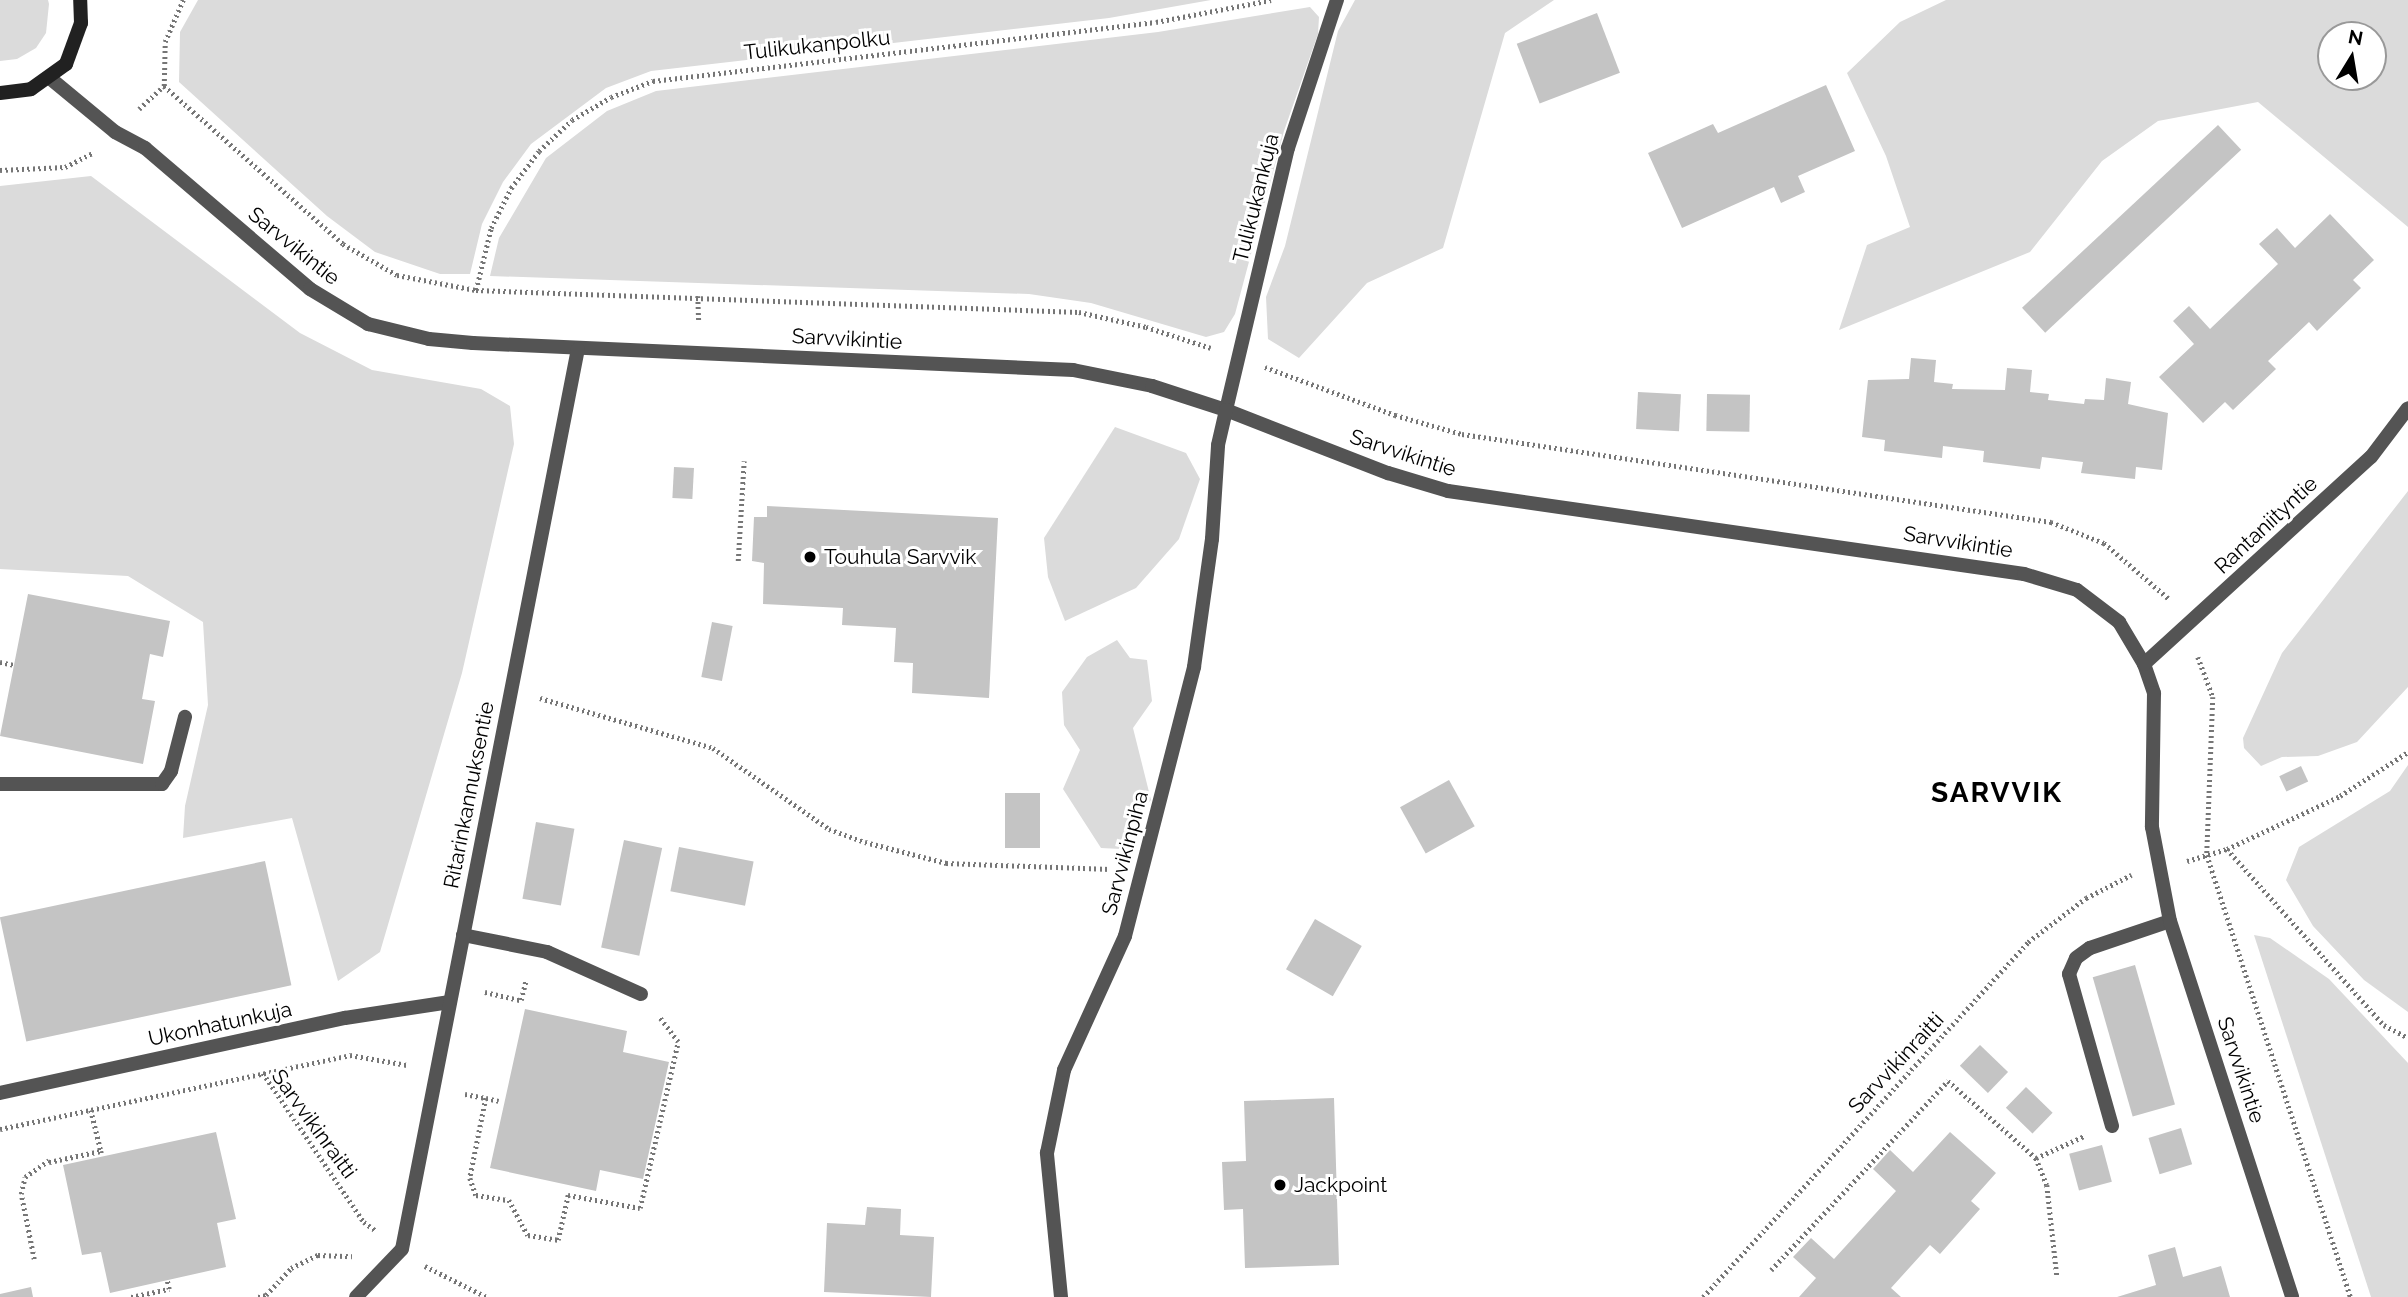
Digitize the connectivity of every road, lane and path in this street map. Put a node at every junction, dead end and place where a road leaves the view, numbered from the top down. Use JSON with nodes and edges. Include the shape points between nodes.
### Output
{"nodes":[{"id":1,"x":80,"y":0,"type":"edge"},
{"id":2,"x":183,"y":0,"type":"edge"},
{"id":3,"x":1271,"y":0,"type":"edge"},
{"id":4,"x":1337,"y":0,"type":"edge"},
{"id":5,"x":51,"y":79,"type":"junction"},
{"id":6,"x":164,"y":86,"type":"dead end"},
{"id":7,"x":0,"y":93,"type":"edge"},
{"id":8,"x":87,"y":158,"type":"dead end"},
{"id":9,"x":0,"y":170,"type":"edge"},
{"id":10,"x":476,"y":290,"type":"dead end"},
{"id":11,"x":578,"y":349,"type":"junction"},
{"id":12,"x":2408,"y":408,"type":"edge"},
{"id":13,"x":1226,"y":410,"type":"junction"},
{"id":14,"x":744,"y":461,"type":"dead end"},
{"id":15,"x":738,"y":561,"type":"dead end"},
{"id":16,"x":0,"y":662,"type":"edge"},
{"id":17,"x":2144,"y":664,"type":"junction"},
{"id":18,"x":14,"y":665,"type":"dead end"},
{"id":19,"x":510,"y":693,"type":"junction"},
{"id":20,"x":185,"y":716,"type":"dead end"},
{"id":21,"x":2408,"y":752,"type":"edge"},
{"id":22,"x":0,"y":784,"type":"edge"},
{"id":23,"x":2227,"y":849,"type":"junction"},
{"id":24,"x":2193,"y":859,"type":"dead end"},
{"id":25,"x":1142,"y":870,"type":"junction"},
{"id":26,"x":2132,"y":875,"type":"dead end"},
{"id":27,"x":2170,"y":921,"type":"junction"},
{"id":28,"x":463,"y":935,"type":"junction"},
{"id":29,"x":526,"y":977,"type":"dead end"},
{"id":30,"x":485,"y":992,"type":"dead end"},
{"id":31,"x":641,"y":994,"type":"joint"},
{"id":32,"x":450,"y":1002,"type":"junction"},
{"id":33,"x":2408,"y":1038,"type":"edge"},
{"id":34,"x":437,"y":1071,"type":"junction"},
{"id":35,"x":263,"y":1073,"type":"junction"},
{"id":36,"x":0,"y":1093,"type":"edge"},
{"id":37,"x":465,"y":1094,"type":"dead end"},
{"id":38,"x":486,"y":1098,"type":"junction"},
{"id":39,"x":499,"y":1101,"type":"dead end"},
{"id":40,"x":91,"y":1110,"type":"junction"},
{"id":41,"x":2112,"y":1126,"type":"joint"},
{"id":42,"x":0,"y":1129,"type":"edge"},
{"id":43,"x":2036,"y":1158,"type":"junction"},
{"id":44,"x":402,"y":1249,"type":"junction"},
{"id":45,"x":34,"y":1259,"type":"dead end"},
{"id":46,"x":1772,"y":1270,"type":"dead end"},
{"id":47,"x":2057,"y":1275,"type":"dead end"},
{"id":48,"x":167,"y":1280,"type":"dead end"},
{"id":49,"x":131,"y":1297,"type":"edge"},
{"id":50,"x":258,"y":1297,"type":"edge"},
{"id":51,"x":356,"y":1297,"type":"edge"},
{"id":52,"x":487,"y":1297,"type":"edge"},
{"id":53,"x":1061,"y":1297,"type":"edge"},
{"id":54,"x":1703,"y":1297,"type":"edge"},
{"id":55,"x":2292,"y":1297,"type":"edge"}],
"edges":[{"from":1,"to":5,"type":"main road","via":[[77,44]]},
{"from":2,"to":6,"type":"path","via":[[165,42]]},
{"from":3,"to":10,"type":"path","name":"Tulikukanpolku","via":[[1156,22],[653,81],[611,97],[572,120],[539,151],[511,188],[491,228]]},
{"from":4,"to":13,"type":"street","name":"Tulikukankuja","via":[[1288,148]]},
{"from":5,"to":7,"type":"main road","via":[[31,89]]},
{"from":5,"to":11,"type":"street","name":"Sarvvikintie","via":[[115,132],[145,148],[310,289],[368,324],[429,339]]},
{"from":8,"to":9,"type":"path","via":[[65,167]]},
{"from":11,"to":13,"type":"street","name":"Sarvvikintie","via":[[1073,370],[1152,386]]},
{"from":11,"to":19,"type":"street","name":"Ritarinkannuksentie"},
{"from":12,"to":17,"type":"street","name":"Rantaniityntie","via":[[2371,457]]},
{"from":13,"to":17,"type":"street","name":"Sarvvikintie","via":[[1388,473],[1448,491],[2024,574],[2077,590],[2119,622]]},
{"from":13,"to":25,"type":"street","name":"Sarvvikinpiha","via":[[1218,445],[1212,539],[1194,667]]},
{"from":14,"to":15,"type":"path"},
{"from":16,"to":18,"type":"path"},
{"from":17,"to":27,"type":"street","name":"Sarvvikintie","via":[[2154,693],[2156,726],[2152,827]]},
{"from":19,"to":25,"type":"path","via":[[683,736],[713,748],[829,829],[865,842],[946,863]]},
{"from":19,"to":28,"type":"street","name":"Ritarinkannuksentie"},
{"from":20,"to":22,"type":"street","via":[[171,771],[162,784]]},
{"from":21,"to":23,"type":"path","via":[[2340,796]]},
{"from":23,"to":24,"type":"path"},
{"from":23,"to":33,"type":"path","via":[[2384,1025]]},
{"from":25,"to":53,"type":"street","name":"Sarvvikinpiha","via":[[1108,980],[1064,1070],[1046,1153]]},
{"from":26,"to":54,"type":"path","name":"Sarvvikinraitti","via":[[2086,898],[2028,942]]},
{"from":27,"to":41,"type":"street","via":[[2090,948],[2076,958],[2069,974]]},
{"from":27,"to":55,"type":"street","name":"Sarvvikintie"},
{"from":28,"to":31,"type":"street","via":[[547,951]]},
{"from":28,"to":32,"type":"street","name":"Ritarinkannuksentie"},
{"from":29,"to":30,"type":"path","via":[[521,999]]},
{"from":31,"to":38,"type":"path","via":[[678,1041],[640,1208],[568,1195],[558,1240],[528,1235],[509,1200],[476,1195],[470,1178]]},
{"from":32,"to":34,"type":"street","name":"Ritarinkannuksentie"},
{"from":32,"to":36,"type":"street","name":"Ukonhatunkuja","via":[[345,1018]]},
{"from":34,"to":35,"type":"path","via":[[350,1055]]},
{"from":34,"to":44,"type":"street","name":"Ritarinkannuksentie"},
{"from":35,"to":40,"type":"path","name":"Sarvvikinraitti"},
{"from":35,"to":44,"type":"path","name":"Sarvvikinraitti","via":[[364,1222]]},
{"from":37,"to":38,"type":"path"},
{"from":38,"to":39,"type":"path"},
{"from":40,"to":42,"type":"path","name":"Sarvvikinraitti"},
{"from":40,"to":45,"type":"path","via":[[101,1154],[49,1161],[26,1177],[21,1194]]},
{"from":41,"to":43,"type":"path"},
{"from":43,"to":46,"type":"path","via":[[1948,1081]]},
{"from":43,"to":47,"type":"path","via":[[2047,1185]]},
{"from":44,"to":50,"type":"path","via":[[318,1255],[291,1268],[266,1295]]},
{"from":44,"to":51,"type":"street"},
{"from":44,"to":52,"type":"path","name":"Sarvvikinraitti","via":[[437,1273]]},
{"from":48,"to":49,"type":"path","via":[[169,1289]]}]}
